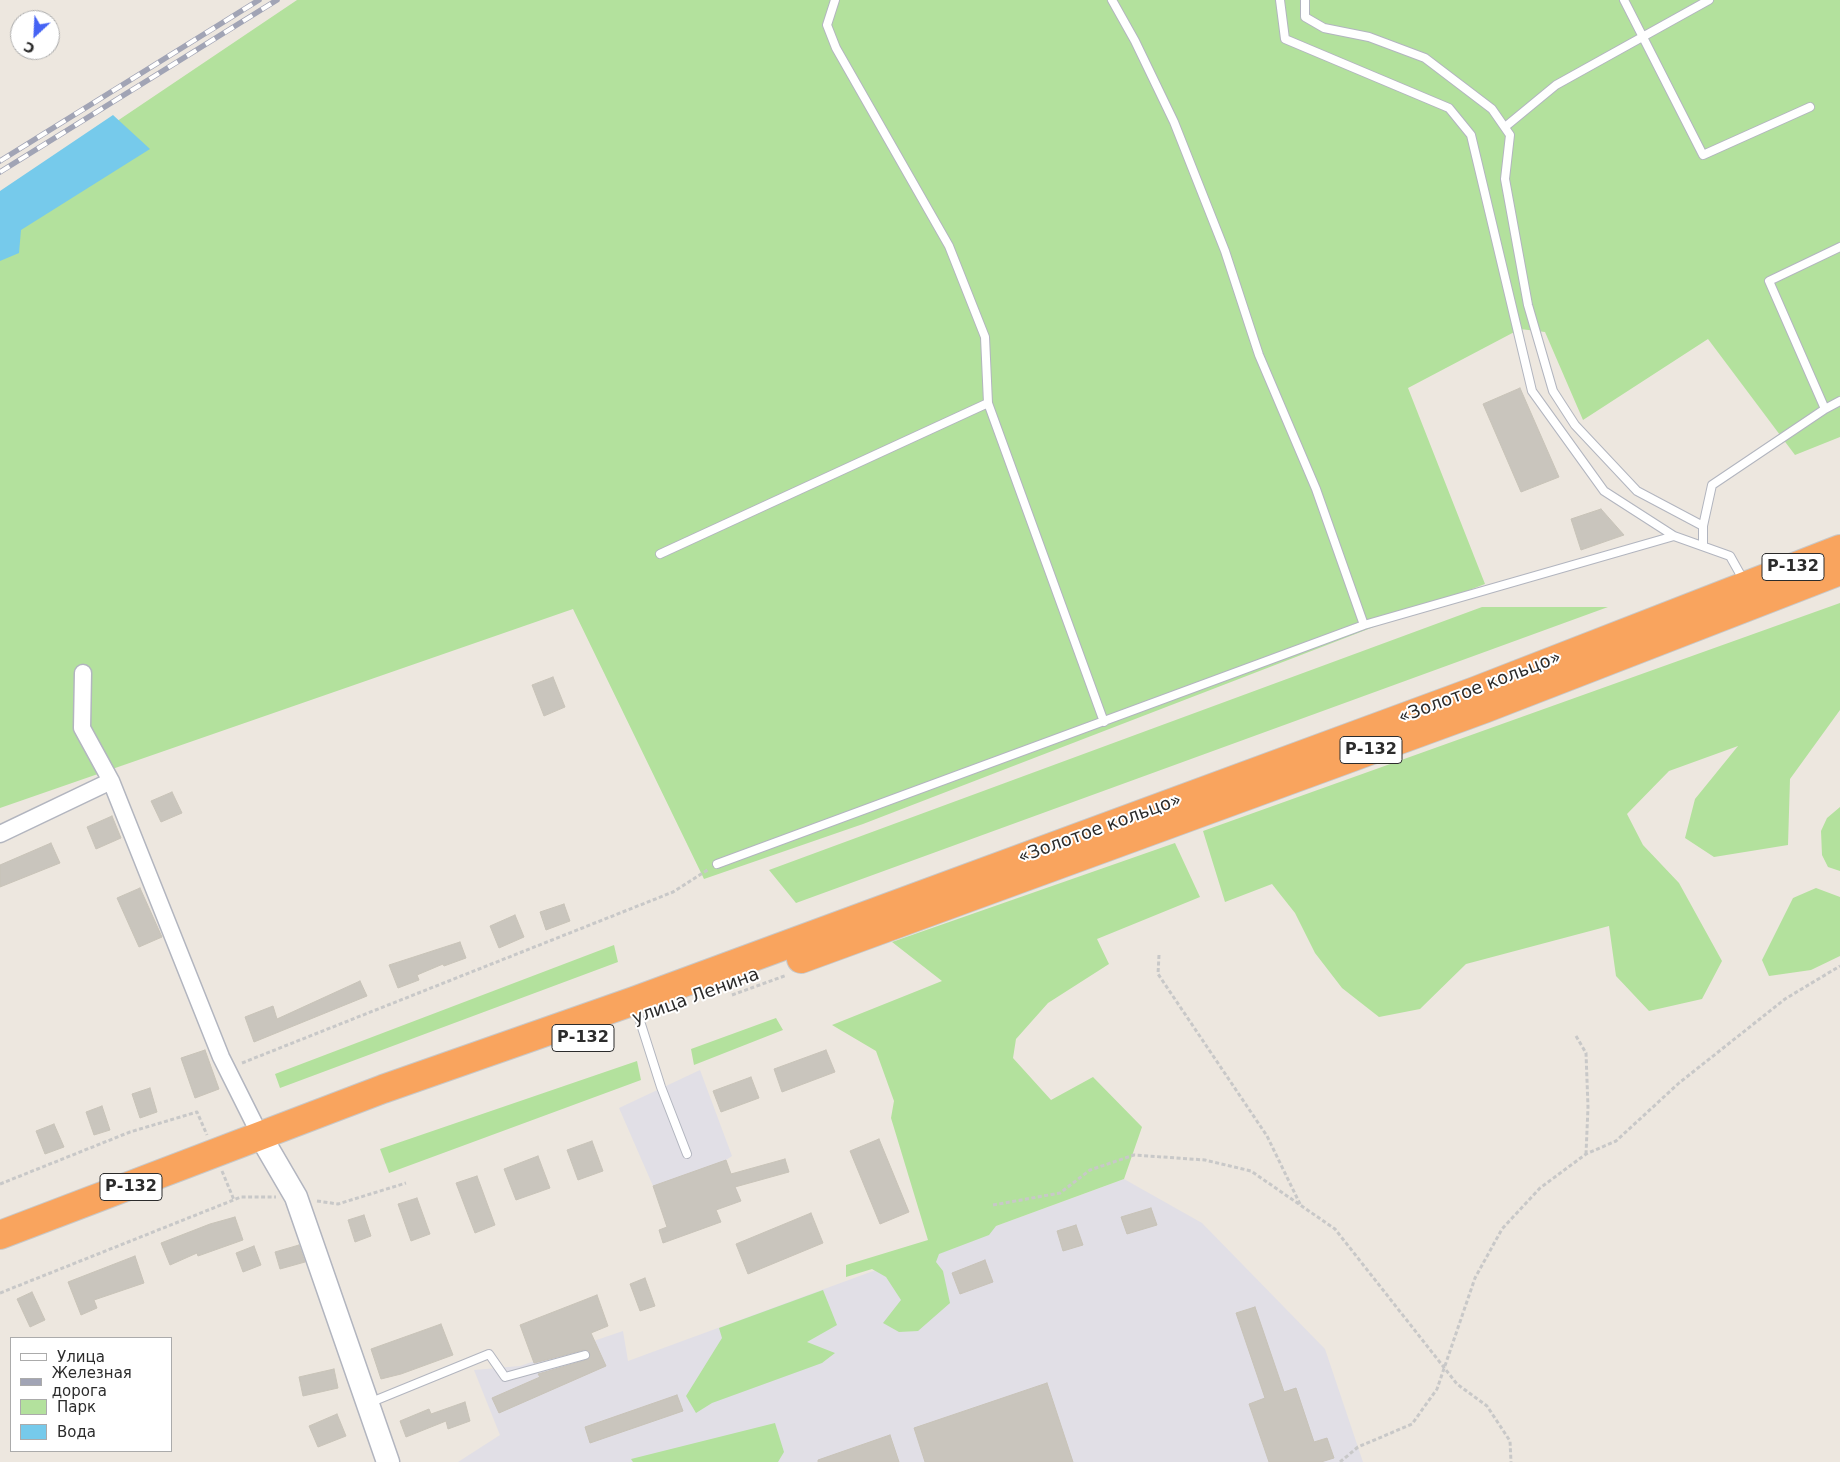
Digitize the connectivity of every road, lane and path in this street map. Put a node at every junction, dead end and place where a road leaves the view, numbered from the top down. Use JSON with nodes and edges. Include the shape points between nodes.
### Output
{"nodes":[{"id":1,"x":835,"y":0,"type":"edge"},
{"id":2,"x":1112,"y":0,"type":"edge"},
{"id":3,"x":1280,"y":0,"type":"edge"},
{"id":4,"x":1305,"y":0,"type":"edge"},
{"id":5,"x":1624,"y":0,"type":"edge"},
{"id":6,"x":1709,"y":0,"type":"edge"},
{"id":7,"x":1643,"y":37,"type":"junction"},
{"id":8,"x":1810,"y":107,"type":"dead end"},
{"id":9,"x":1505,"y":127,"type":"junction"},
{"id":10,"x":1840,"y":247,"type":"edge"},
{"id":11,"x":1840,"y":401,"type":"edge"},
{"id":12,"x":988,"y":404,"type":"junction"},
{"id":13,"x":1825,"y":409,"type":"junction"},
{"id":14,"x":1703,"y":526,"type":"junction"},
{"id":15,"x":1674,"y":536,"type":"junction"},
{"id":16,"x":1703,"y":546,"type":"junction"},
{"id":17,"x":1840,"y":549,"type":"edge"},
{"id":18,"x":660,"y":554,"type":"dead end"},
{"id":19,"x":1840,"y":571,"type":"edge"},
{"id":20,"x":1746,"y":585,"type":"junction"},
{"id":21,"x":1364,"y":625,"type":"junction"},
{"id":22,"x":83,"y":673,"type":"dead end"},
{"id":23,"x":1104,"y":722,"type":"junction"},
{"id":24,"x":110,"y":781,"type":"junction"},
{"id":25,"x":0,"y":834,"type":"edge"},
{"id":26,"x":717,"y":864,"type":"joint"},
{"id":27,"x":896,"y":914,"type":"junction"},
{"id":28,"x":1159,"y":955,"type":"dead end"},
{"id":29,"x":1840,"y":966,"type":"edge"},
{"id":30,"x":639,"y":1018,"type":"junction"},
{"id":31,"x":1576,"y":1036,"type":"dead end"},
{"id":32,"x":227,"y":1069,"type":"junction"},
{"id":33,"x":261,"y":1137,"type":"junction"},
{"id":34,"x":688,"y":1154,"type":"dead end"},
{"id":35,"x":1586,"y":1154,"type":"junction"},
{"id":36,"x":215,"y":1155,"type":"junction"},
{"id":37,"x":406,"y":1183,"type":"dead end"},
{"id":38,"x":0,"y":1184,"type":"edge"},
{"id":39,"x":296,"y":1197,"type":"junction"},
{"id":40,"x":234,"y":1200,"type":"junction"},
{"id":41,"x":993,"y":1205,"type":"dead end"},
{"id":42,"x":1301,"y":1205,"type":"junction"},
{"id":43,"x":0,"y":1235,"type":"edge"},
{"id":44,"x":0,"y":1293,"type":"edge"},
{"id":45,"x":585,"y":1355,"type":"dead end"},
{"id":46,"x":1444,"y":1366,"type":"junction"},
{"id":47,"x":367,"y":1404,"type":"junction"},
{"id":48,"x":388,"y":1462,"type":"edge"},
{"id":49,"x":1340,"y":1462,"type":"edge"},
{"id":50,"x":1511,"y":1462,"type":"edge"}],
"edges":[{"from":1,"to":12,"type":"lane","via":[[827,25],[836,48],[949,246],[985,337]]},
{"from":2,"to":21,"type":"lane","via":[[1136,41],[1174,122],[1224,251],[1259,355],[1316,490]]},
{"from":3,"to":15,"type":"lane","via":[[1285,39],[1449,108],[1471,135],[1532,391],[1604,491]]},
{"from":4,"to":9,"type":"lane","via":[[1305,17],[1324,28],[1368,37],[1425,58],[1492,109]]},
{"from":5,"to":7,"type":"lane"},
{"from":6,"to":7,"type":"lane"},
{"from":7,"to":8,"type":"lane","via":[[1703,155]]},
{"from":7,"to":9,"type":"lane","via":[[1556,85]]},
{"from":9,"to":14,"type":"lane","via":[[1510,135],[1505,179],[1514,234],[1528,305],[1553,391],[1575,425],[1637,492]]},
{"from":10,"to":13,"type":"lane","via":[[1769,280]]},
{"from":11,"to":13,"type":"lane"},
{"from":12,"to":18,"type":"lane"},
{"from":12,"to":23,"type":"lane"},
{"from":13,"to":14,"type":"lane","via":[[1712,485]]},
{"from":14,"to":16,"type":"lane"},
{"from":15,"to":16,"type":"lane"},
{"from":15,"to":21,"type":"lane"},
{"from":16,"to":20,"type":"lane","via":[[1730,556]]},
{"from":17,"to":20,"type":"highway","name":"«Золотое кольцо»","number":"Р-132"},
{"from":19,"to":27,"type":"highway","name":"«Золотое кольцо»","number":"Р-132","via":[[1484,709]]},
{"from":20,"to":27,"type":"highway","name":"«Золотое кольцо»","number":"Р-132"},
{"from":21,"to":23,"type":"lane"},
{"from":22,"to":24,"type":"street","via":[[82,728]]},
{"from":23,"to":26,"type":"lane"},
{"from":24,"to":25,"type":"street"},
{"from":24,"to":32,"type":"street"},
{"from":26,"to":32,"type":"path","via":[[673,892]]},
{"from":27,"to":30,"type":"highway","name":"улица Ленина","number":"Р-132"},
{"from":27,"to":33,"type":"highway","name":"улица Ленина","number":"Р-132","via":[[383,1089]]},
{"from":28,"to":42,"type":"path","via":[[1158,974],[1268,1136]]},
{"from":29,"to":35,"type":"path","via":[[1786,999],[1679,1083],[1616,1141]]},
{"from":30,"to":33,"type":"highway","name":"улица Ленина","number":"Р-132","via":[[393,1103]]},
{"from":30,"to":34,"type":"lane","via":[[661,1088]]},
{"from":31,"to":35,"type":"path","via":[[1586,1053]]},
{"from":32,"to":33,"type":"street"},
{"from":33,"to":36,"type":"highway","name":"улица Ленина","number":"Р-132"},
{"from":33,"to":39,"type":"street"},
{"from":35,"to":46,"type":"path","via":[[1540,1188],[1502,1229],[1475,1278]]},
{"from":36,"to":38,"type":"path","via":[[197,1112],[130,1132]]},
{"from":36,"to":40,"type":"path"},
{"from":36,"to":43,"type":"highway","name":"улица Ленина","number":"Р-132"},
{"from":37,"to":39,"type":"path","via":[[338,1204]]},
{"from":39,"to":40,"type":"path","via":[[241,1197]]},
{"from":39,"to":47,"type":"street"},
{"from":40,"to":44,"type":"path"},
{"from":41,"to":42,"type":"path","via":[[1060,1193],[1090,1170],[1134,1155],[1205,1160],[1251,1171]]},
{"from":42,"to":46,"type":"path","via":[[1336,1229]]},
{"from":45,"to":47,"type":"lane","via":[[506,1377],[489,1354]]},
{"from":46,"to":49,"type":"path","via":[[1437,1389],[1412,1424],[1358,1447]]},
{"from":46,"to":50,"type":"path","via":[[1457,1384],[1487,1406],[1510,1441]]},
{"from":47,"to":48,"type":"street"}]}
